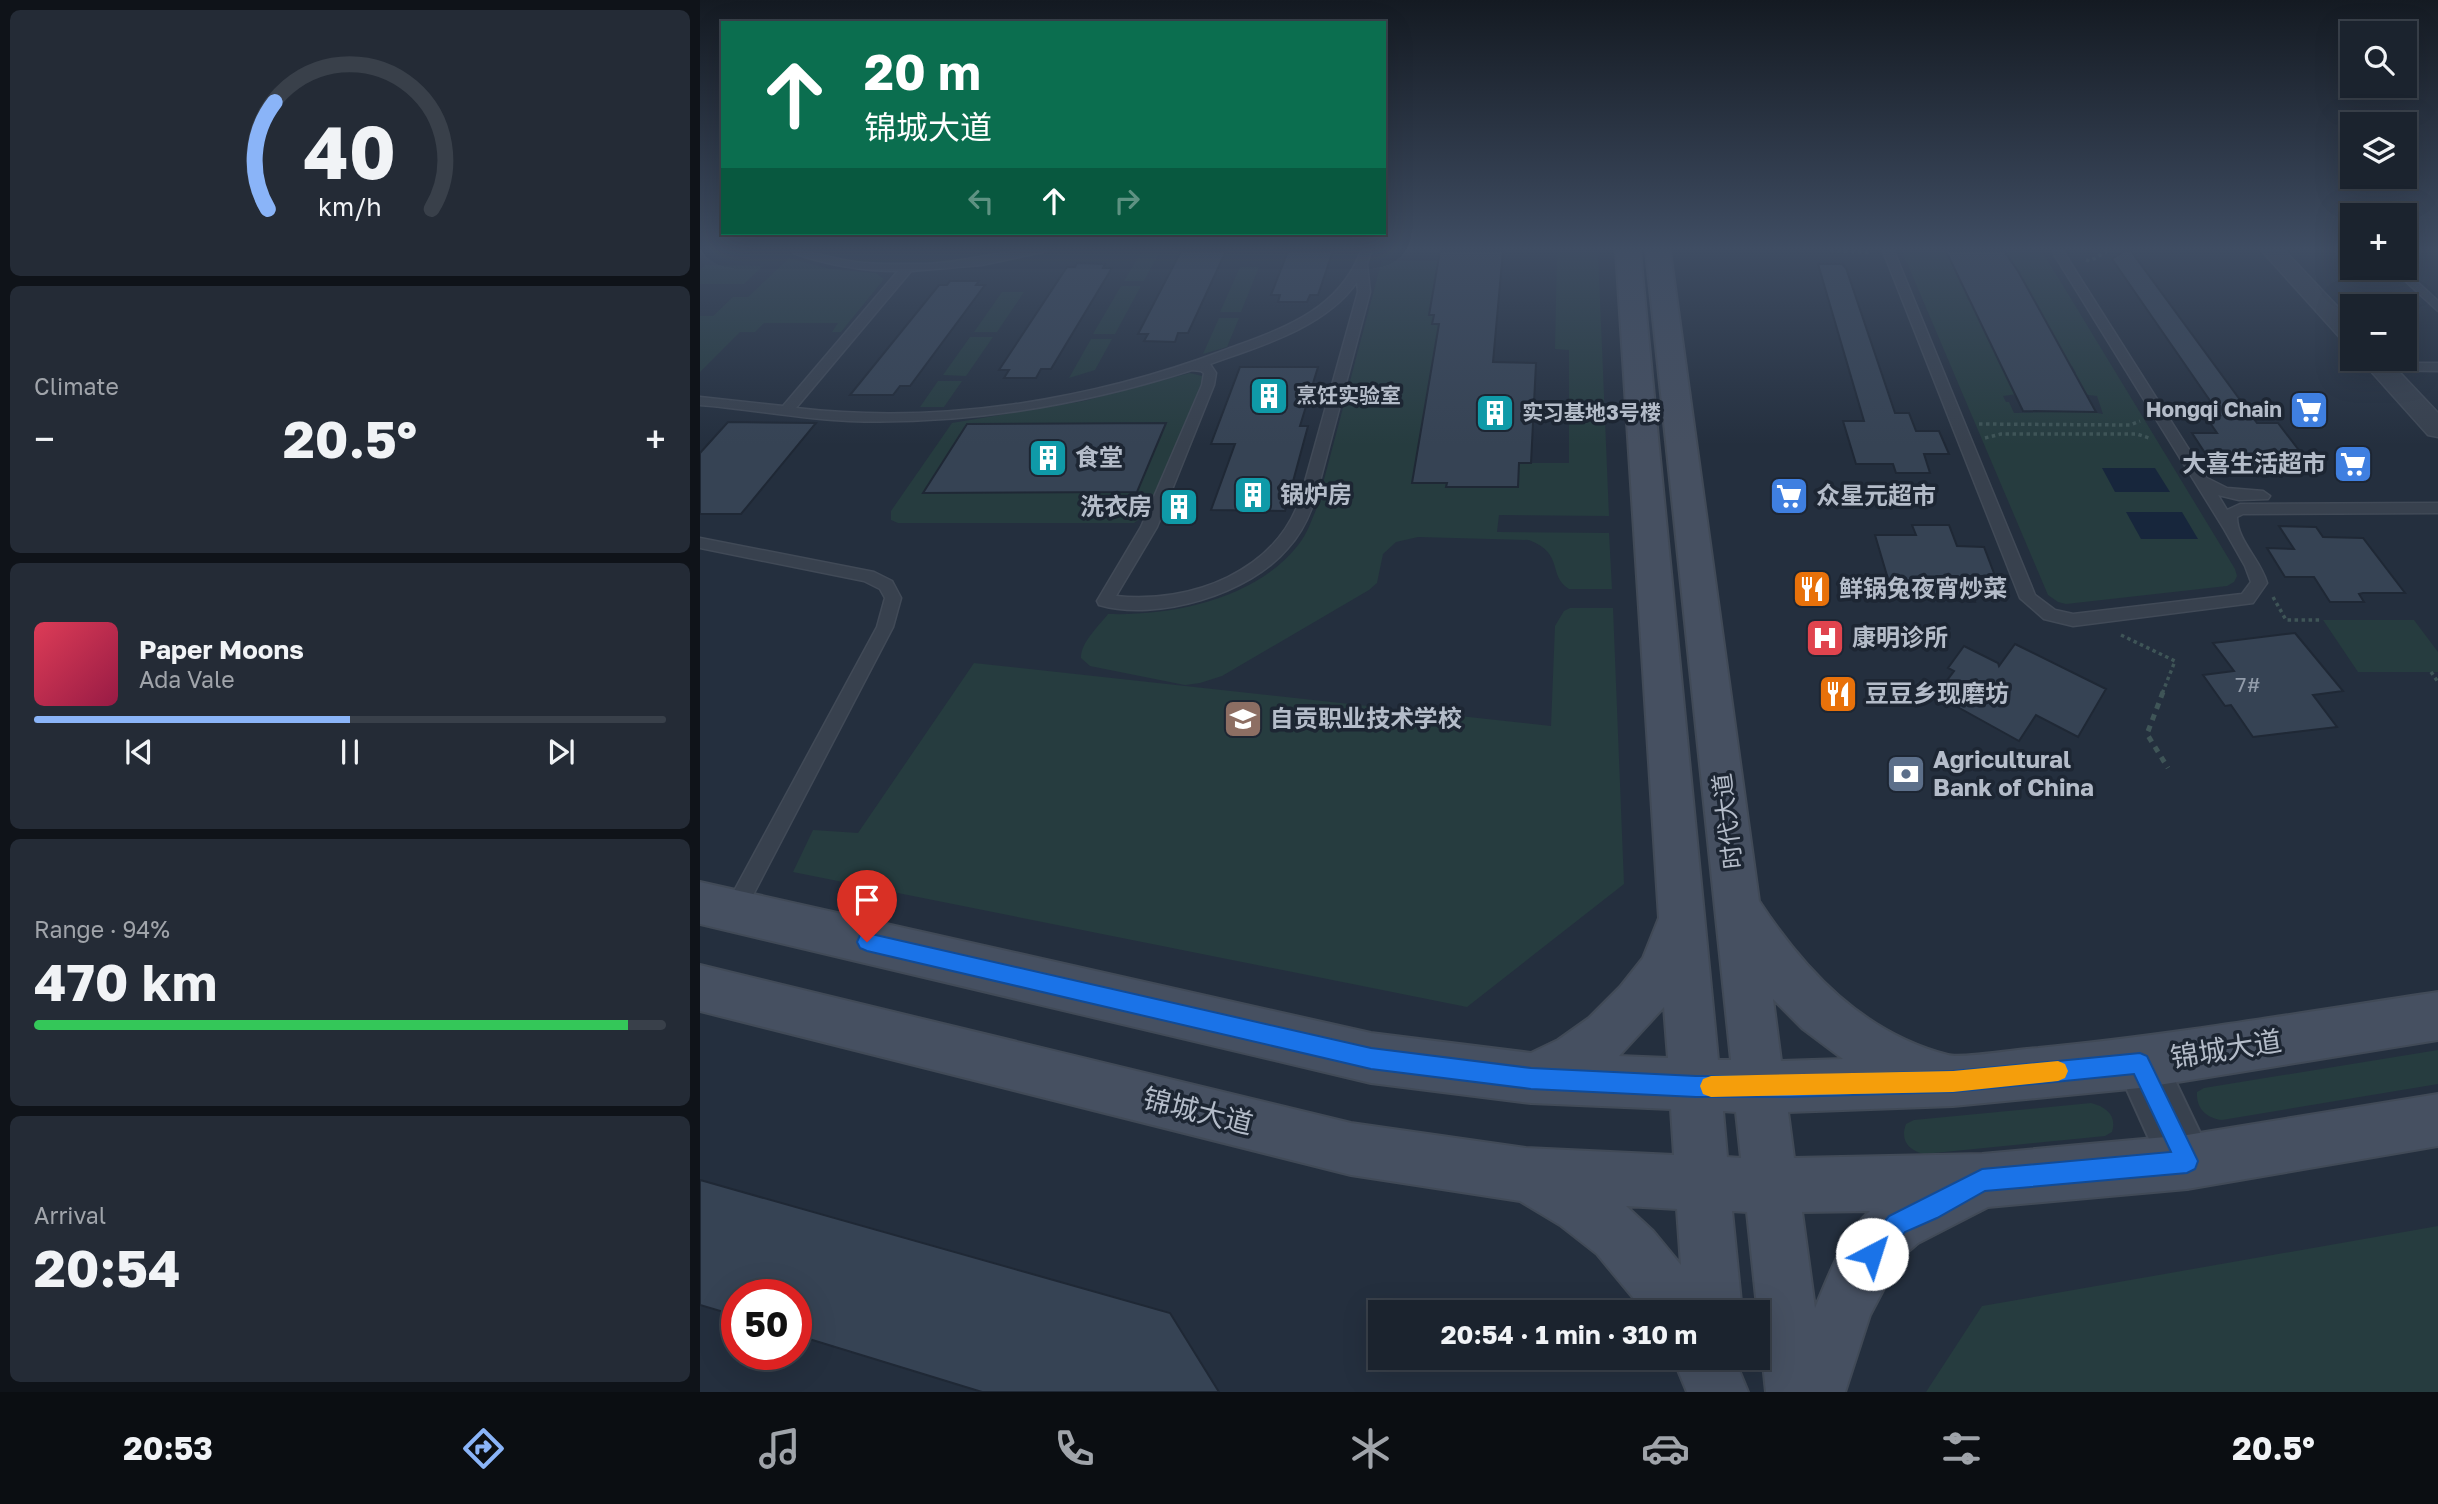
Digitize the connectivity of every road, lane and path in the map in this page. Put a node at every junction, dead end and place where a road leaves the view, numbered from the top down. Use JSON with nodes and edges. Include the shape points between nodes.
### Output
{"nodes":[{"id":1,"x":867,"y":316,"type":"edge"},
{"id":2,"x":1311,"y":316,"type":"edge"},
{"id":3,"x":1357,"y":316,"type":"edge"},
{"id":4,"x":1633,"y":316,"type":"edge"},
{"id":5,"x":1665,"y":316,"type":"edge"},
{"id":6,"x":1914,"y":316,"type":"edge"},
{"id":7,"x":2098,"y":316,"type":"edge"},
{"id":8,"x":1190,"y":366,"type":"junction"},
{"id":9,"x":2417,"y":366,"type":"edge"},
{"id":10,"x":2438,"y":367,"type":"edge"},
{"id":11,"x":2384,"y":371,"type":"edge"},
{"id":12,"x":700,"y":401,"type":"edge"},
{"id":13,"x":786,"y":411,"type":"junction"},
{"id":14,"x":2144,"y":415,"type":"dead end"},
{"id":15,"x":2438,"y":429,"type":"edge"},
{"id":16,"x":2154,"y":440,"type":"dead end"},
{"id":17,"x":2200,"y":478,"type":"junction"},
{"id":18,"x":2438,"y":496,"type":"edge"},
{"id":19,"x":2438,"y":508,"type":"edge"},
{"id":20,"x":2230,"y":527,"type":"junction"},
{"id":21,"x":700,"y":543,"type":"edge"},
{"id":22,"x":2250,"y":560,"type":"junction"},
{"id":23,"x":2322,"y":620,"type":"dead end"},
{"id":24,"x":2119,"y":635,"type":"dead end"},
{"id":25,"x":2431,"y":672,"type":"dead end"},
{"id":26,"x":2438,"y":682,"type":"edge"},
{"id":27,"x":2168,"y":768,"type":"dead end"},
{"id":28,"x":717,"y":907,"type":"edge"},
{"id":29,"x":1739,"y":910,"type":"junction"},
{"id":30,"x":1682,"y":914,"type":"junction"},
{"id":31,"x":700,"y":988,"type":"edge"},
{"id":32,"x":2438,"y":1016,"type":"edge"},
{"id":33,"x":2140,"y":1063,"type":"junction"},
{"id":34,"x":1531,"y":1079,"type":"junction"},
{"id":35,"x":1953,"y":1082,"type":"junction"},
{"id":36,"x":1696,"y":1086,"type":"junction"},
{"id":37,"x":1761,"y":1087,"type":"junction"},
{"id":38,"x":2438,"y":1120,"type":"edge"},
{"id":39,"x":2187,"y":1161,"type":"junction"},
{"id":40,"x":1526,"y":1175,"type":"junction"},
{"id":41,"x":1982,"y":1181,"type":"junction"},
{"id":42,"x":1704,"y":1184,"type":"junction"},
{"id":43,"x":1773,"y":1186,"type":"junction"},
{"id":44,"x":1670,"y":1300,"type":"edge"},
{"id":45,"x":1712,"y":1300,"type":"edge"},
{"id":46,"x":1708,"y":1370,"type":"edge"},
{"id":47,"x":1717,"y":1370,"type":"edge"},
{"id":48,"x":1718,"y":1392,"type":"edge"},
{"id":49,"x":1796,"y":1392,"type":"edge"},
{"id":50,"x":1815,"y":1392,"type":"edge"}],
"edges":[{"from":1,"to":13,"type":"lane"},
{"from":2,"to":8,"type":"lane"},
{"from":3,"to":8,"type":"lane","via":[[1304,508],[1284,544],[1265,563],[1183,601],[1136,606],[1105,601],[1149,527],[1208,385],[1210,373],[1205,367]]},
{"from":4,"to":30,"type":"main road"},
{"from":5,"to":29,"type":"main road","name":"时代大道"},
{"from":6,"to":22,"type":"lane","via":[[2028,597],[2036,607],[2073,620],[2241,601],[2251,596],[2259,583]]},
{"from":7,"to":17,"type":"lane"},
{"from":8,"to":13,"type":"lane","via":[[1090,394],[980,411],[867,417]]},
{"from":9,"to":10,"type":"lane"},
{"from":11,"to":15,"type":"street"},
{"from":12,"to":13,"type":"lane"},
{"from":14,"to":16,"type":"path","via":[[2130,425],[1986,426],[1972,420],[1981,442],[1991,434],[2137,434]]},
{"from":17,"to":18,"type":"lane","via":[[2216,490],[2241,496]]},
{"from":17,"to":20,"type":"lane"},
{"from":19,"to":20,"type":"lane","via":[[2246,508],[2230,515]]},
{"from":20,"to":22,"type":"lane"},
{"from":21,"to":28,"type":"lane","via":[[869,576],[886,585],[893,598],[885,627]]},
{"from":22,"to":23,"type":"path","via":[[2286,620]]},
{"from":24,"to":27,"type":"path","via":[[2175,661],[2147,734]]},
{"from":25,"to":26,"type":"path"},
{"from":28,"to":34,"type":"main road","via":[[1371,1058]]},
{"from":29,"to":35,"type":"main road","via":[[1786,979],[1838,1028],[1880,1054]]},
{"from":29,"to":37,"type":"main road","name":"时代大道"},
{"from":30,"to":34,"type":"main road","via":[[1662,972],[1637,1004],[1576,1058]]},
{"from":30,"to":36,"type":"main road"},
{"from":31,"to":40,"type":"main road","name":"锦城大道","via":[[1351,1149]]},
{"from":32,"to":33,"type":"main road","name":"锦城大道"},
{"from":33,"to":35,"type":"main road","name":"锦城大道"},
{"from":33,"to":39,"type":"street"},
{"from":34,"to":36,"type":"main road"},
{"from":35,"to":37,"type":"main road","name":"锦城大道"},
{"from":36,"to":37,"type":"main road","name":"锦城大道"},
{"from":36,"to":42,"type":"main road"},
{"from":37,"to":43,"type":"main road","name":"时代大道"},
{"from":38,"to":39,"type":"main road"},
{"from":39,"to":41,"type":"main road"},
{"from":40,"to":42,"type":"main road","name":"锦城大道"},
{"from":40,"to":44,"type":"main road","via":[[1608,1225],[1636,1252]]},
{"from":41,"to":43,"type":"main road"},
{"from":41,"to":50,"type":"main road","via":[[1897,1224],[1883,1239],[1858,1279],[1828,1345]]},
{"from":42,"to":43,"type":"main road","name":"锦城大道"},
{"from":42,"to":45,"type":"main road"},
{"from":43,"to":49,"type":"main road","name":"时代大道"},
{"from":46,"to":48,"type":"main road"},
{"from":47,"to":48,"type":"main road"}]}
